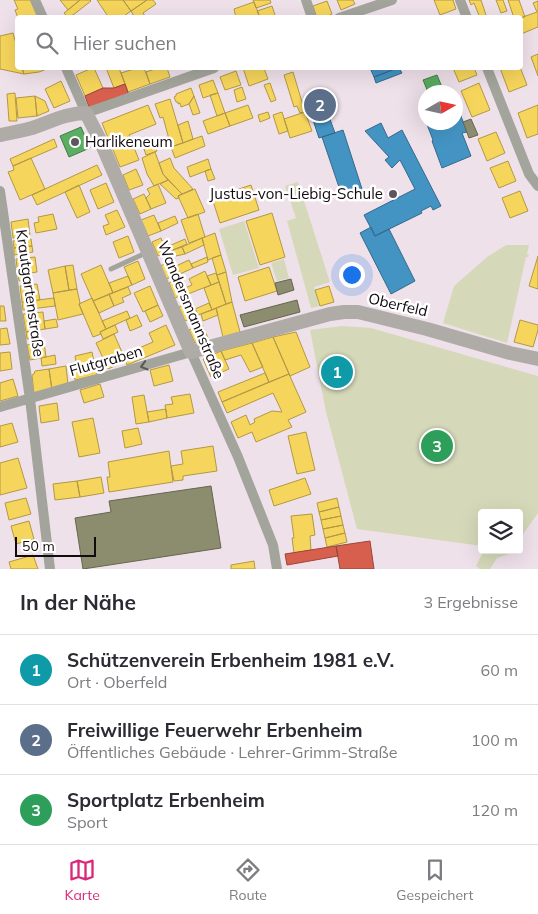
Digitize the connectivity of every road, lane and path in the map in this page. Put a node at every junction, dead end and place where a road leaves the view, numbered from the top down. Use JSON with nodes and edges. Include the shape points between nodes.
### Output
{"nodes":[{"id":1,"x":35,"y":0,"type":"edge"},
{"id":2,"x":306,"y":0,"type":"edge"},
{"id":3,"x":392,"y":0,"type":"edge"},
{"id":4,"x":460,"y":0,"type":"edge"},
{"id":5,"x":42,"y":15,"type":"edge"},
{"id":6,"x":311,"y":15,"type":"edge"},
{"id":7,"x":348,"y":15,"type":"edge"},
{"id":8,"x":466,"y":15,"type":"edge"},
{"id":9,"x":67,"y":70,"type":"edge"},
{"id":10,"x":208,"y":70,"type":"edge"},
{"id":11,"x":488,"y":70,"type":"edge"},
{"id":12,"x":86,"y":114,"type":"junction"},
{"id":13,"x":0,"y":135,"type":"edge"},
{"id":14,"x":538,"y":186,"type":"edge"},
{"id":15,"x":0,"y":191,"type":"edge"},
{"id":16,"x":148,"y":252,"type":"junction"},
{"id":17,"x":111,"y":269,"type":"dead end"},
{"id":18,"x":191,"y":352,"type":"junction"},
{"id":19,"x":538,"y":359,"type":"edge"},
{"id":20,"x":30,"y":399,"type":"junction"},
{"id":21,"x":0,"y":407,"type":"edge"},
{"id":22,"x":50,"y":569,"type":"edge"},
{"id":23,"x":277,"y":569,"type":"edge"}],
"edges":[{"from":1,"to":5,"type":"street"},
{"from":2,"to":6,"type":"street"},
{"from":3,"to":7,"type":"street"},
{"from":4,"to":8,"type":"street"},
{"from":9,"to":12,"type":"street","name":"Wandersmannstraße"},
{"from":10,"to":12,"type":"street"},
{"from":11,"to":14,"type":"street","via":[[529,174]]},
{"from":12,"to":13,"type":"street","via":[[76,113]]},
{"from":12,"to":16,"type":"street","name":"Wandersmannstraße"},
{"from":15,"to":20,"type":"street","name":"Krautgartenstraße"},
{"from":16,"to":17,"type":"lane"},
{"from":16,"to":18,"type":"street","name":"Wandersmannstraße"},
{"from":18,"to":19,"type":"street","name":"Oberfeld","via":[[330,314],[358,312]]},
{"from":18,"to":20,"type":"street","name":"Flutgraben","one_way":true},
{"from":18,"to":23,"type":"street","name":"Wandersmannstraße","via":[[273,545]]},
{"from":20,"to":21,"type":"street"},
{"from":20,"to":22,"type":"street","name":"Krautgartenstraße"}]}
